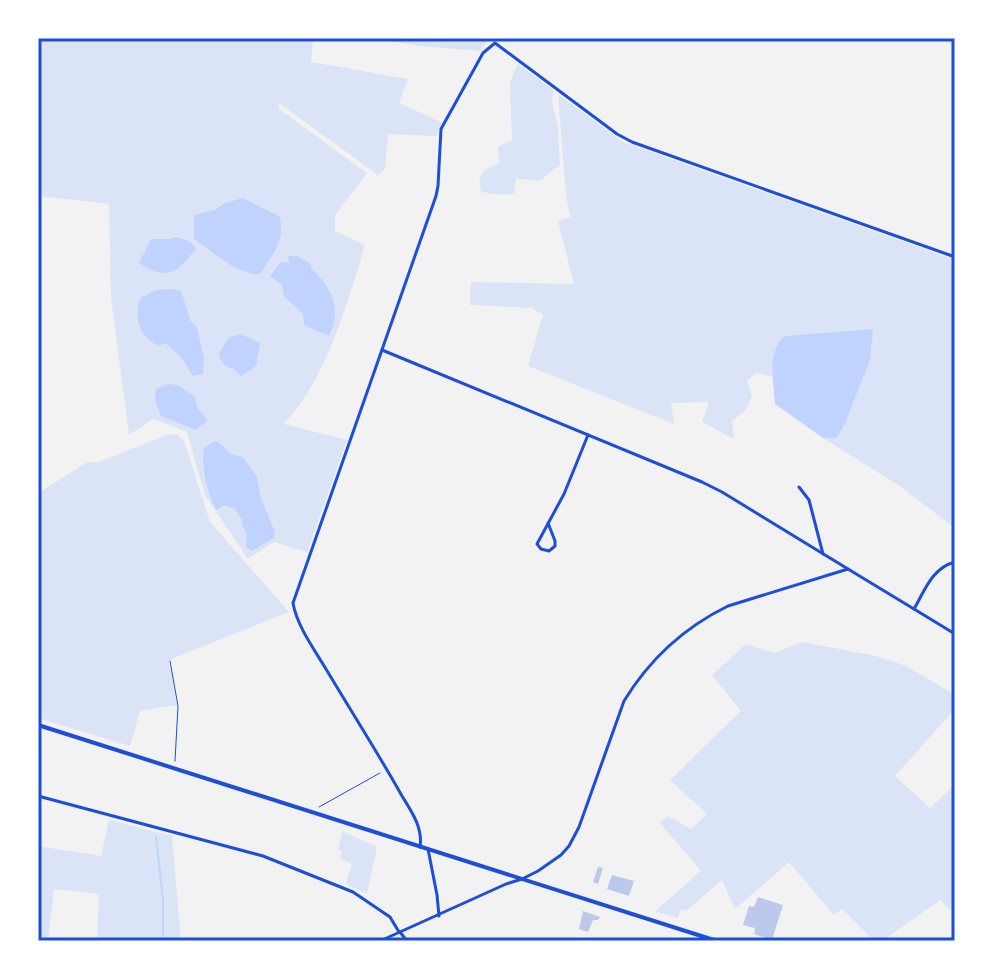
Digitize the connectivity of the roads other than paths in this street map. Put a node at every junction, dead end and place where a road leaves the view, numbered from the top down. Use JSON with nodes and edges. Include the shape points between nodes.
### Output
{"nodes":[{"id":1,"x":955,"y":257,"type":"edge"},
{"id":2,"x":381,"y":350,"type":"junction"},
{"id":3,"x":588,"y":435,"type":"junction"},
{"id":4,"x":799,"y":487,"type":"dead end"},
{"id":5,"x":548,"y":523,"type":"junction"},
{"id":6,"x":823,"y":554,"type":"junction"},
{"id":7,"x":955,"y":562,"type":"edge"},
{"id":8,"x":848,"y":569,"type":"junction"},
{"id":9,"x":914,"y":609,"type":"junction"},
{"id":10,"x":955,"y":634,"type":"edge"},
{"id":11,"x":38,"y":725,"type":"edge"},
{"id":12,"x":38,"y":796,"type":"edge"},
{"id":13,"x":420,"y":847,"type":"junction"},
{"id":14,"x":428,"y":849,"type":"junction"},
{"id":15,"x":522,"y":879,"type":"junction"},
{"id":16,"x":439,"y":916,"type":"junction"},
{"id":17,"x":400,"y":932,"type":"junction"},
{"id":18,"x":380,"y":941,"type":"edge"},
{"id":19,"x":407,"y":941,"type":"edge"},
{"id":20,"x":717,"y":941,"type":"edge"}],
"edges":[{"from":1,"to":2,"type":"street","via":[[632,142],[495,43],[483,53],[441,129],[436,196]]},
{"from":2,"to":3,"type":"street"},
{"from":2,"to":13,"type":"street","via":[[293,603],[313,648],[417,823]]},
{"from":3,"to":5,"type":"street"},
{"from":3,"to":6,"type":"street","via":[[722,492]]},
{"from":4,"to":6,"type":"street","via":[[809,500]]},
{"from":5,"to":5,"type":"street","via":[[555,541],[549,551],[537,544]]},
{"from":6,"to":8,"type":"street"},
{"from":7,"to":9,"type":"street","via":[[937,571]]},
{"from":8,"to":9,"type":"street"},
{"from":8,"to":15,"type":"street","via":[[728,606],[666,649],[624,701],[571,843],[556,859]]},
{"from":9,"to":10,"type":"street"},
{"from":11,"to":13,"type":"main road"},
{"from":12,"to":17,"type":"street","via":[[274,860],[353,892],[390,917]]},
{"from":13,"to":14,"type":"main road"},
{"from":14,"to":15,"type":"main road"},
{"from":14,"to":16,"type":"street"},
{"from":15,"to":16,"type":"street"},
{"from":15,"to":20,"type":"main road"},
{"from":16,"to":17,"type":"street"},
{"from":17,"to":18,"type":"street"},
{"from":17,"to":19,"type":"street"}]}
